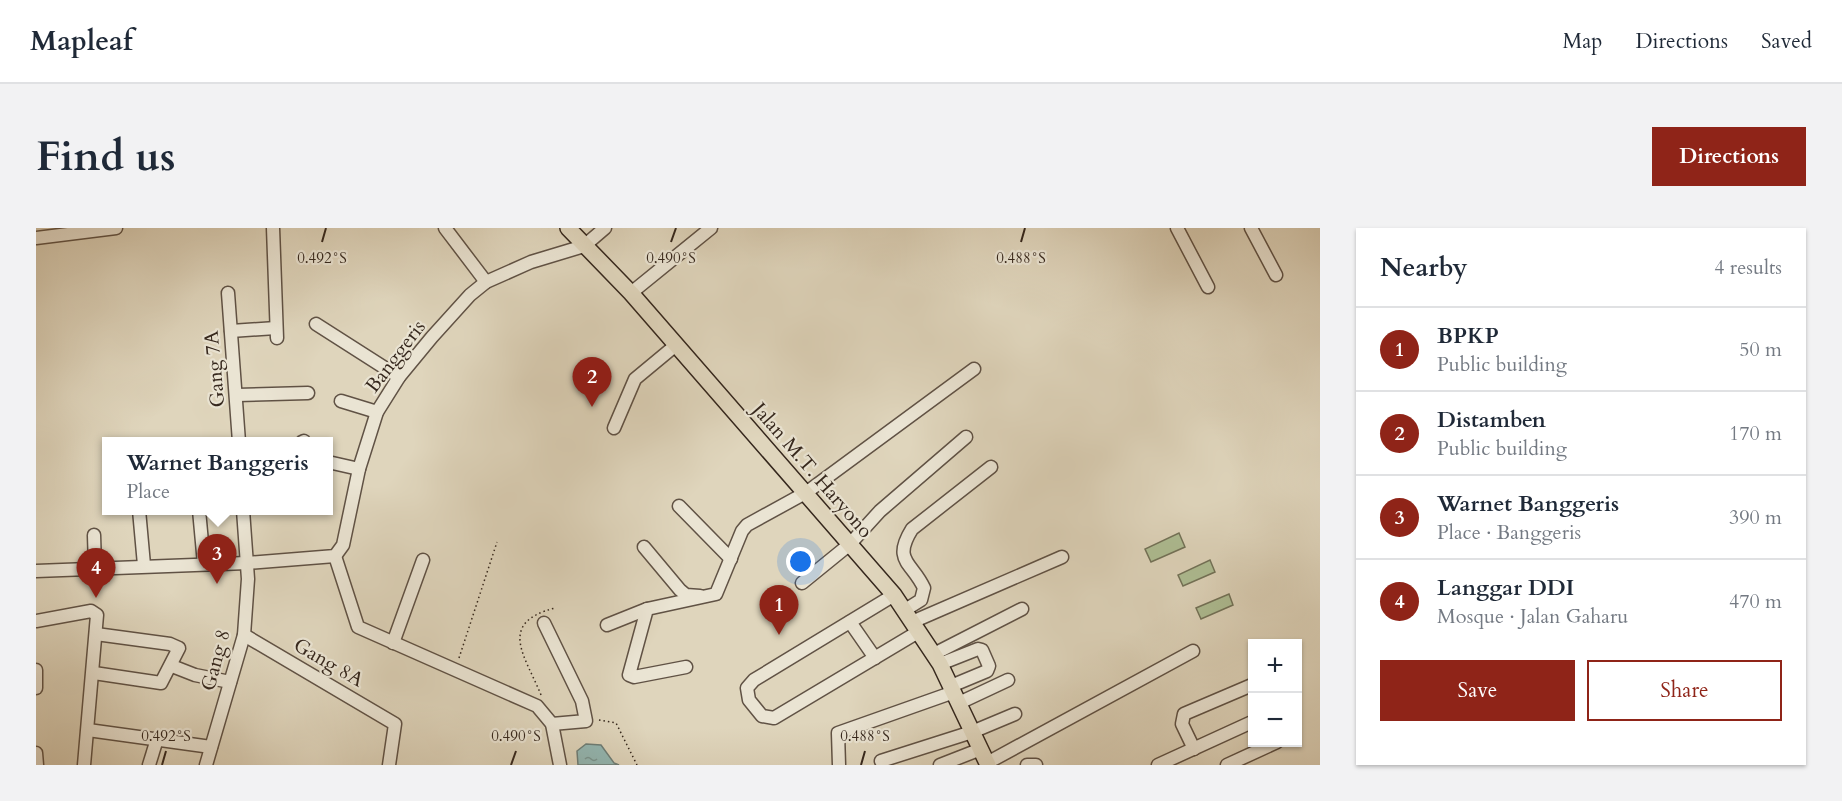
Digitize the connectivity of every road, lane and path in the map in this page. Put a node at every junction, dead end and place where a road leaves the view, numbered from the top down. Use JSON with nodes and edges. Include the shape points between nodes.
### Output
{"nodes":[{"id":1,"x":116,"y":228,"type":"edge"},
{"id":2,"x":273,"y":228,"type":"edge"},
{"id":3,"x":446,"y":228,"type":"edge"},
{"id":4,"x":568,"y":228,"type":"edge"},
{"id":5,"x":605,"y":228,"type":"edge"},
{"id":6,"x":711,"y":228,"type":"edge"},
{"id":7,"x":1177,"y":228,"type":"edge"},
{"id":8,"x":1251,"y":228,"type":"edge"},
{"id":9,"x":36,"y":238,"type":"edge"},
{"id":10,"x":584,"y":246,"type":"junction"},
{"id":11,"x":1276,"y":275,"type":"dead end"},
{"id":12,"x":486,"y":282,"type":"junction"},
{"id":13,"x":1208,"y":287,"type":"dead end"},
{"id":14,"x":228,"y":293,"type":"dead end"},
{"id":15,"x":631,"y":293,"type":"junction"},
{"id":16,"x":316,"y":324,"type":"dead end"},
{"id":17,"x":231,"y":331,"type":"junction"},
{"id":18,"x":676,"y":345,"type":"junction"},
{"id":19,"x":974,"y":369,"type":"dead end"},
{"id":20,"x":399,"y":377,"type":"junction"},
{"id":21,"x":308,"y":393,"type":"dead end"},
{"id":22,"x":237,"y":396,"type":"junction"},
{"id":23,"x":341,"y":401,"type":"dead end"},
{"id":24,"x":377,"y":412,"type":"junction"},
{"id":25,"x":614,"y":428,"type":"dead end"},
{"id":26,"x":239,"y":437,"type":"edge"},
{"id":27,"x":966,"y":437,"type":"dead end"},
{"id":28,"x":333,"y":463,"type":"edge"},
{"id":29,"x":991,"y":467,"type":"dead end"},
{"id":30,"x":359,"y":469,"type":"junction"},
{"id":31,"x":807,"y":492,"type":"junction"},
{"id":32,"x":678,"y":506,"type":"dead end"},
{"id":33,"x":139,"y":515,"type":"edge"},
{"id":34,"x":199,"y":515,"type":"edge"},
{"id":35,"x":243,"y":515,"type":"edge"},
{"id":36,"x":94,"y":536,"type":"dead end"},
{"id":37,"x":497,"y":542,"type":"dead end"},
{"id":38,"x":850,"y":544,"type":"junction"},
{"id":39,"x":644,"y":547,"type":"dead end"},
{"id":40,"x":335,"y":556,"type":"junction"},
{"id":41,"x":1062,"y":557,"type":"dead end"},
{"id":42,"x":423,"y":560,"type":"dead end"},
{"id":43,"x":731,"y":560,"type":"junction"},
{"id":44,"x":247,"y":563,"type":"junction"},
{"id":45,"x":204,"y":564,"type":"junction"},
{"id":46,"x":144,"y":565,"type":"junction"},
{"id":47,"x":95,"y":567,"type":"junction"},
{"id":48,"x":36,"y":571,"type":"edge"},
{"id":49,"x":802,"y":583,"type":"dead end"},
{"id":50,"x":894,"y":595,"type":"junction"},
{"id":51,"x":710,"y":597,"type":"junction"},
{"id":52,"x":555,"y":608,"type":"dead end"},
{"id":53,"x":647,"y":609,"type":"junction"},
{"id":54,"x":1022,"y":609,"type":"dead end"},
{"id":55,"x":36,"y":621,"type":"edge"},
{"id":56,"x":912,"y":621,"type":"junction"},
{"id":57,"x":544,"y":622,"type":"dead end"},
{"id":58,"x":850,"y":622,"type":"junction"},
{"id":59,"x":607,"y":625,"type":"dead end"},
{"id":60,"x":96,"y":634,"type":"junction"},
{"id":61,"x":244,"y":635,"type":"junction"},
{"id":62,"x":393,"y":643,"type":"junction"},
{"id":63,"x":1193,"y":651,"type":"dead end"},
{"id":64,"x":875,"y":658,"type":"junction"},
{"id":65,"x":937,"y":659,"type":"junction"},
{"id":66,"x":172,"y":666,"type":"junction"},
{"id":67,"x":686,"y":667,"type":"dead end"},
{"id":68,"x":36,"y":670,"type":"edge"},
{"id":69,"x":455,"y":670,"type":"junction"},
{"id":70,"x":94,"y":673,"type":"junction"},
{"id":71,"x":1008,"y":680,"type":"dead end"},
{"id":72,"x":230,"y":682,"type":"junction"},
{"id":73,"x":36,"y":687,"type":"edge"},
{"id":74,"x":1248,"y":687,"type":"edge"},
{"id":75,"x":954,"y":694,"type":"junction"},
{"id":76,"x":541,"y":696,"type":"dead end"},
{"id":77,"x":1015,"y":714,"type":"dead end"},
{"id":78,"x":586,"y":721,"type":"junction"},
{"id":79,"x":552,"y":724,"type":"junction"},
{"id":80,"x":1248,"y":724,"type":"edge"},
{"id":81,"x":88,"y":730,"type":"junction"},
{"id":82,"x":972,"y":732,"type":"junction"},
{"id":83,"x":158,"y":739,"type":"junction"},
{"id":84,"x":211,"y":747,"type":"junction"},
{"id":85,"x":1266,"y":747,"type":"edge"},
{"id":86,"x":1194,"y":749,"type":"junction"},
{"id":87,"x":36,"y":753,"type":"edge"},
{"id":88,"x":985,"y":759,"type":"edge"},
{"id":89,"x":881,"y":761,"type":"dead end"},
{"id":90,"x":37,"y":765,"type":"edge"},
{"id":91,"x":84,"y":765,"type":"edge"},
{"id":92,"x":150,"y":765,"type":"edge"},
{"id":93,"x":206,"y":765,"type":"edge"},
{"id":94,"x":389,"y":765,"type":"edge"},
{"id":95,"x":560,"y":765,"type":"edge"},
{"id":96,"x":637,"y":765,"type":"edge"},
{"id":97,"x":839,"y":765,"type":"edge"},
{"id":98,"x":940,"y":765,"type":"edge"},
{"id":99,"x":1027,"y":765,"type":"edge"},
{"id":100,"x":1036,"y":765,"type":"edge"},
{"id":101,"x":1158,"y":765,"type":"edge"},
{"id":102,"x":1227,"y":765,"type":"edge"}],
"edges":[{"from":1,"to":9,"type":"street"},
{"from":2,"to":17,"type":"street","via":[[276,333]]},
{"from":3,"to":12,"type":"street"},
{"from":4,"to":10,"type":"main road","name":"Jalan M.T. Haryono"},
{"from":5,"to":10,"type":"street"},
{"from":6,"to":15,"type":"street"},
{"from":7,"to":13,"type":"street"},
{"from":8,"to":11,"type":"street"},
{"from":10,"to":12,"type":"street","name":"Banggeris","via":[[531,262]]},
{"from":10,"to":15,"type":"main road","name":"Jalan M.T. Haryono"},
{"from":12,"to":20,"type":"street","name":"Banggeris","via":[[462,303]]},
{"from":14,"to":17,"type":"street","name":"Gang 7A"},
{"from":15,"to":18,"type":"main road","name":"Jalan M.T. Haryono"},
{"from":16,"to":20,"type":"street"},
{"from":17,"to":22,"type":"street","name":"Gang 7A"},
{"from":18,"to":25,"type":"street","via":[[635,379]]},
{"from":18,"to":31,"type":"main road","name":"Jalan M.T. Haryono"},
{"from":19,"to":31,"type":"street"},
{"from":20,"to":24,"type":"street","name":"Banggeris"},
{"from":21,"to":22,"type":"street"},
{"from":22,"to":26,"type":"street","name":"Gang 7A"},
{"from":23,"to":24,"type":"street"},
{"from":24,"to":30,"type":"street","name":"Banggeris"},
{"from":27,"to":38,"type":"street","via":[[880,511]]},
{"from":28,"to":30,"type":"street"},
{"from":29,"to":56,"type":"street","via":[[912,529],[905,540],[904,561],[924,588]]},
{"from":30,"to":40,"type":"street","name":"Banggeris","via":[[344,545]]},
{"from":31,"to":38,"type":"main road","name":"Jalan M.T. Haryono"},
{"from":31,"to":43,"type":"street","via":[[747,525]]},
{"from":32,"to":43,"type":"street"},
{"from":33,"to":46,"type":"street"},
{"from":34,"to":45,"type":"street"},
{"from":35,"to":44,"type":"street"},
{"from":36,"to":47,"type":"street"},
{"from":37,"to":69,"type":"path"},
{"from":38,"to":49,"type":"street"},
{"from":38,"to":50,"type":"main road","name":"Jalan M.T. Haryono"},
{"from":39,"to":51,"type":"street","via":[[686,595]]},
{"from":40,"to":44,"type":"street"},
{"from":40,"to":62,"type":"street","via":[[356,624]]},
{"from":41,"to":56,"type":"street"},
{"from":42,"to":62,"type":"street"},
{"from":43,"to":51,"type":"street","via":[[720,590]]},
{"from":44,"to":45,"type":"street"},
{"from":44,"to":61,"type":"street","name":"Gang 8"},
{"from":45,"to":46,"type":"street"},
{"from":46,"to":47,"type":"street"},
{"from":47,"to":48,"type":"street"},
{"from":50,"to":56,"type":"main road","name":"Jalan M.T. Haryono"},
{"from":50,"to":58,"type":"street"},
{"from":51,"to":53,"type":"street"},
{"from":52,"to":76,"type":"path","via":[[538,612],[520,630],[518,645]]},
{"from":53,"to":59,"type":"street"},
{"from":53,"to":67,"type":"street","via":[[629,675]]},
{"from":54,"to":65,"type":"street"},
{"from":55,"to":60,"type":"street","via":[[94,612]]},
{"from":56,"to":64,"type":"street"},
{"from":56,"to":65,"type":"main road","name":"Jalan M.T. Haryono"},
{"from":57,"to":78,"type":"street","via":[[578,693]]},
{"from":58,"to":64,"type":"street"},
{"from":58,"to":64,"type":"street","via":[[752,682],[747,688],[750,700],[762,716],[774,718]]},
{"from":60,"to":66,"type":"street","via":[[178,645]]},
{"from":60,"to":70,"type":"street"},
{"from":61,"to":72,"type":"street","name":"Gang 8"},
{"from":61,"to":94,"type":"street","name":"Gang 8A","via":[[395,724]]},
{"from":62,"to":69,"type":"street"},
{"from":63,"to":88,"type":"street"},
{"from":65,"to":75,"type":"main road","name":"Jalan M.T. Haryono"},
{"from":65,"to":75,"type":"street","via":[[982,650],[989,666],[987,671]]},
{"from":66,"to":70,"type":"street","via":[[161,683]]},
{"from":66,"to":72,"type":"street"},
{"from":68,"to":73,"type":"street"},
{"from":69,"to":79,"type":"street","via":[[537,706]]},
{"from":70,"to":81,"type":"street"},
{"from":71,"to":75,"type":"street"},
{"from":72,"to":84,"type":"street","name":"Gang 8"},
{"from":74,"to":86,"type":"street","via":[[1184,714],[1182,724]]},
{"from":75,"to":82,"type":"main road","name":"Jalan M.T. Haryono"},
{"from":75,"to":97,"type":"street","via":[[838,733]]},
{"from":77,"to":82,"type":"street"},
{"from":78,"to":79,"type":"street"},
{"from":78,"to":96,"type":"path","via":[[604,719],[615,723]]},
{"from":79,"to":95,"type":"street"},
{"from":80,"to":86,"type":"street"},
{"from":81,"to":83,"type":"street"},
{"from":81,"to":91,"type":"street"},
{"from":82,"to":88,"type":"main road","name":"Jalan M.T. Haryono"},
{"from":82,"to":89,"type":"street"},
{"from":83,"to":84,"type":"street"},
{"from":83,"to":92,"type":"street"},
{"from":84,"to":93,"type":"street","name":"Gang 8"},
{"from":85,"to":102,"type":"street"},
{"from":86,"to":101,"type":"street"},
{"from":87,"to":90,"type":"street"},
{"from":88,"to":98,"type":"street"},
{"from":99,"to":100,"type":"street"}]}
